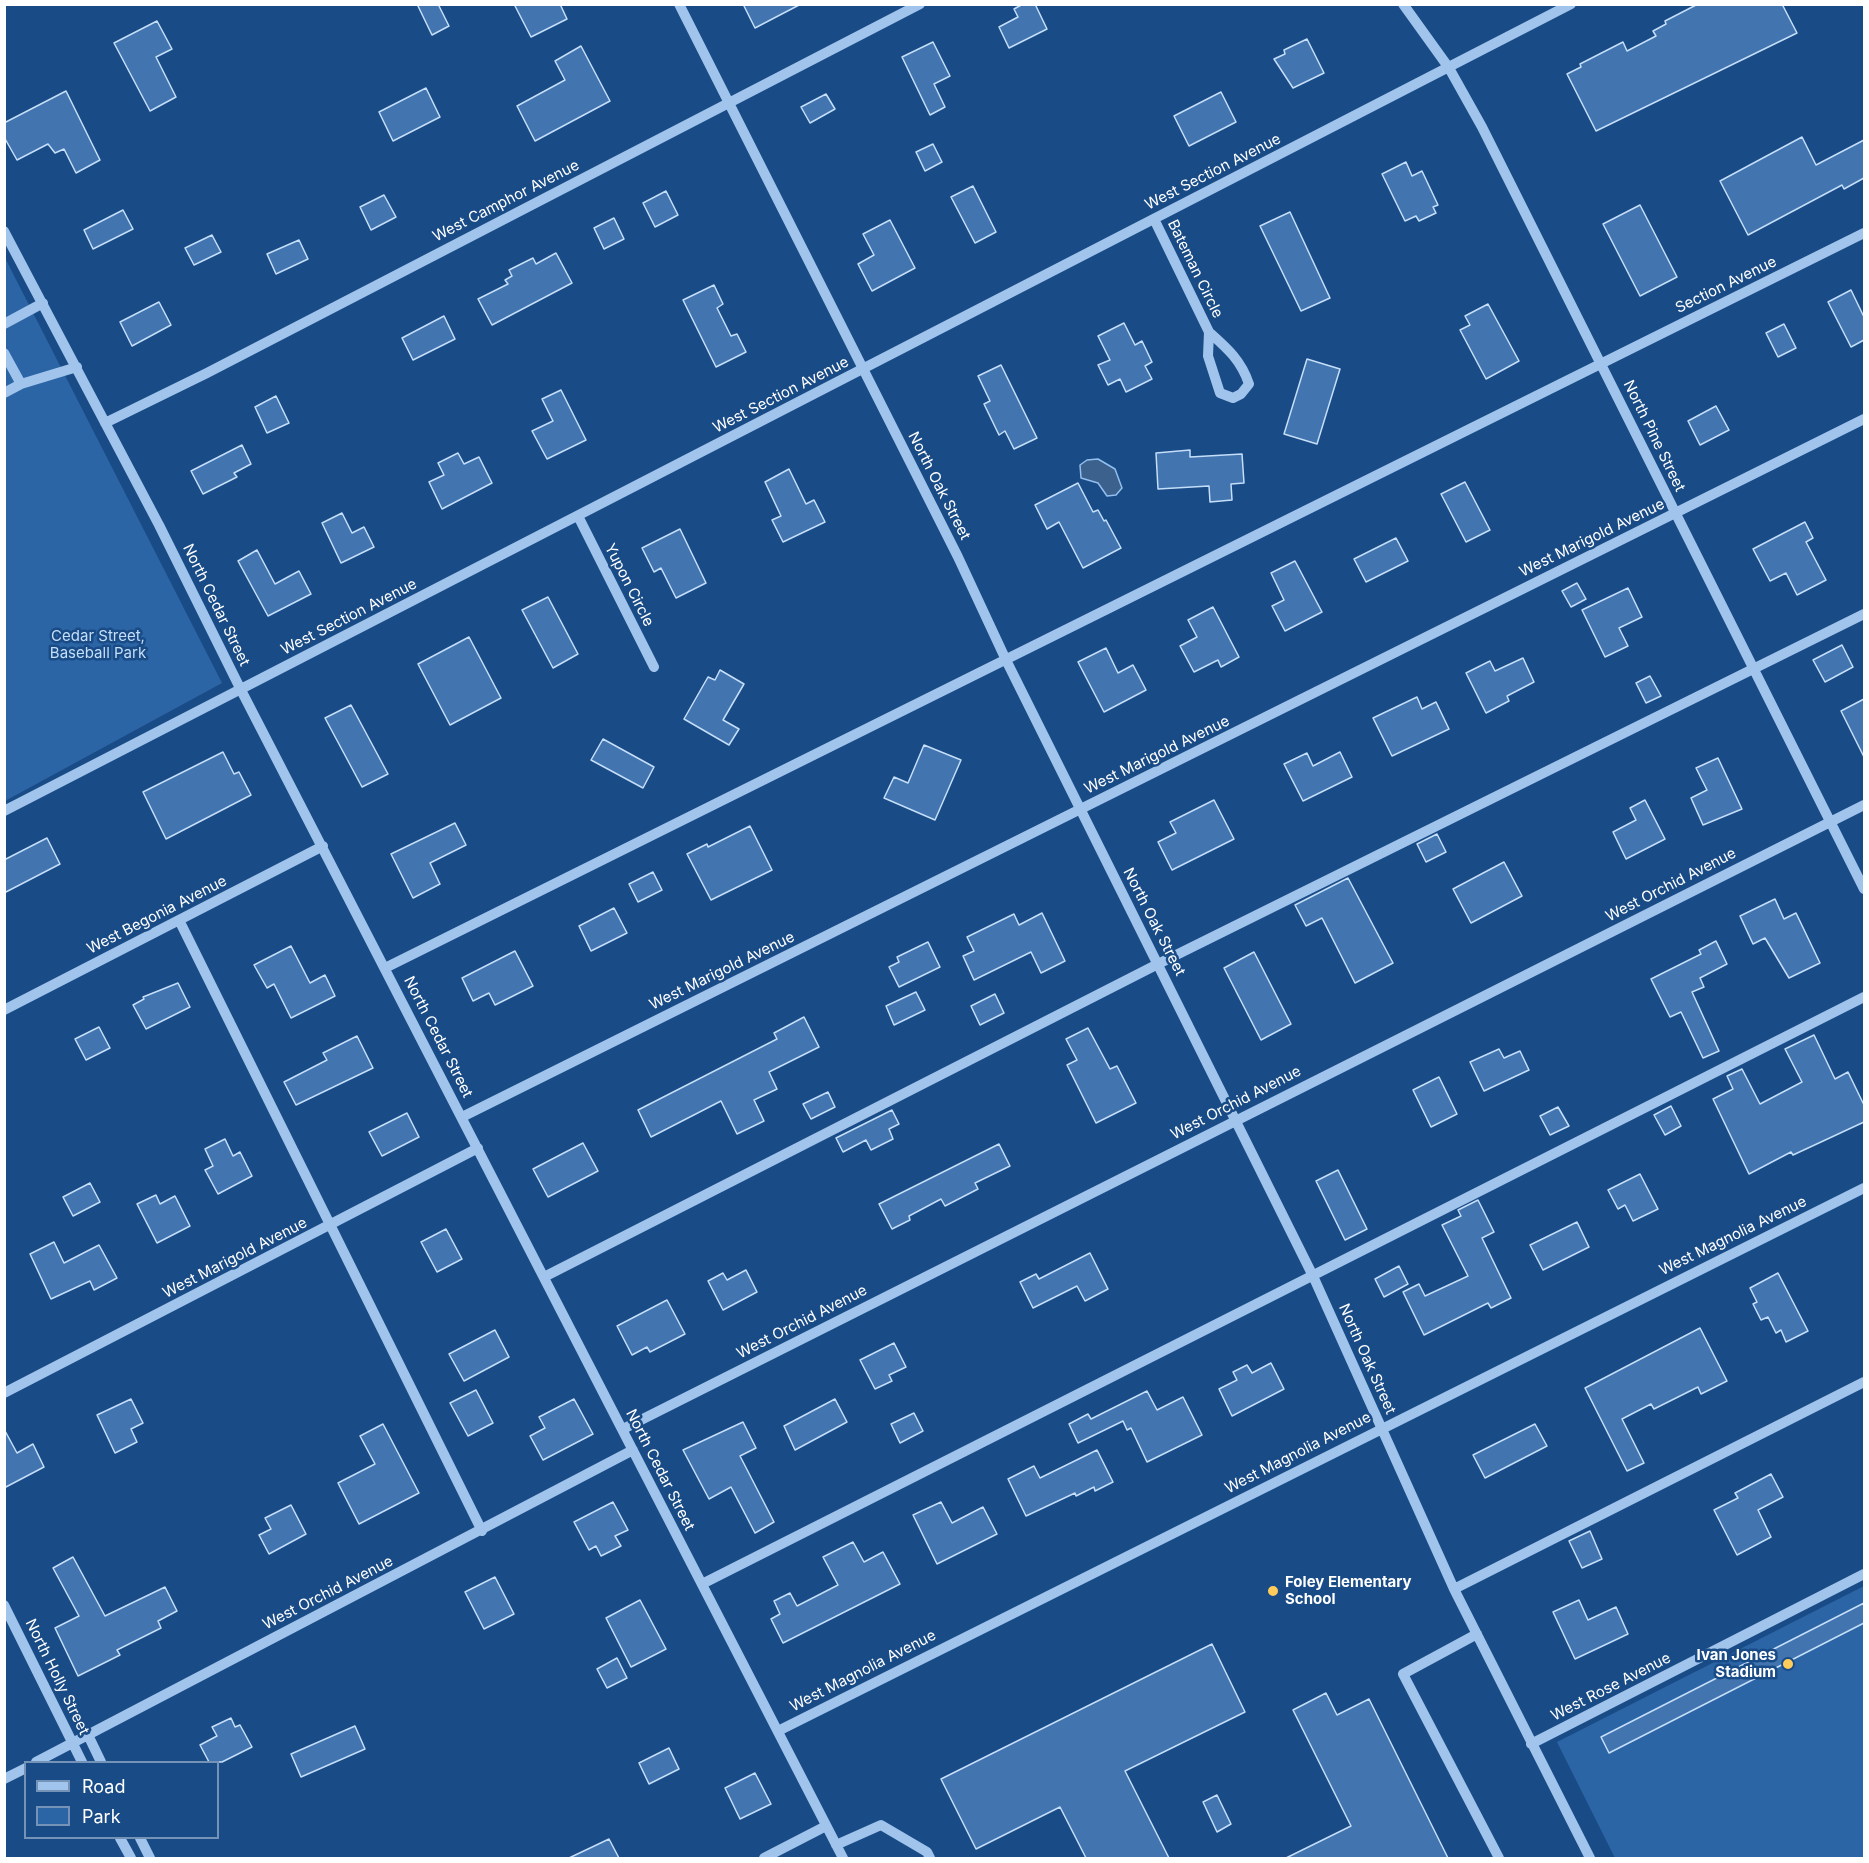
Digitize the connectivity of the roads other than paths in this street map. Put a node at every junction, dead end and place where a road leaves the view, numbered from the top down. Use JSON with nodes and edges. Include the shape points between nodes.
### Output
{"nodes":[{"id":1,"x":679,"y":4,"type":"edge"},
{"id":2,"x":920,"y":4,"type":"edge"},
{"id":3,"x":1403,"y":4,"type":"edge"},
{"id":4,"x":1571,"y":4,"type":"edge"},
{"id":5,"x":1449,"y":68,"type":"junction"},
{"id":6,"x":728,"y":102,"type":"junction"},
{"id":7,"x":1154,"y":219,"type":"junction"},
{"id":8,"x":4,"y":231,"type":"edge"},
{"id":9,"x":1864,"y":233,"type":"edge"},
{"id":10,"x":8,"y":245,"type":"edge"},
{"id":11,"x":43,"y":303,"type":"junction"},
{"id":12,"x":4,"y":324,"type":"edge"},
{"id":13,"x":1209,"y":332,"type":"junction"},
{"id":14,"x":4,"y":353,"type":"edge"},
{"id":15,"x":1601,"y":363,"type":"junction"},
{"id":16,"x":76,"y":367,"type":"junction"},
{"id":17,"x":863,"y":369,"type":"junction"},
{"id":18,"x":21,"y":384,"type":"junction"},
{"id":19,"x":4,"y":393,"type":"edge"},
{"id":20,"x":1864,"y":419,"type":"edge"},
{"id":21,"x":105,"y":423,"type":"junction"},
{"id":22,"x":1676,"y":513,"type":"junction"},
{"id":23,"x":578,"y":516,"type":"junction"},
{"id":24,"x":1864,"y":614,"type":"edge"},
{"id":25,"x":1006,"y":660,"type":"junction"},
{"id":26,"x":654,"y":668,"type":"dead end"},
{"id":27,"x":1754,"y":669,"type":"junction"},
{"id":28,"x":241,"y":690,"type":"junction"},
{"id":29,"x":1864,"y":805,"type":"edge"},
{"id":30,"x":1081,"y":809,"type":"junction"},
{"id":31,"x":4,"y":811,"type":"edge"},
{"id":32,"x":1830,"y":822,"type":"junction"},
{"id":33,"x":323,"y":846,"type":"junction"},
{"id":34,"x":1864,"y":888,"type":"edge"},
{"id":35,"x":179,"y":920,"type":"junction"},
{"id":36,"x":1158,"y":964,"type":"junction"},
{"id":37,"x":386,"y":968,"type":"junction"},
{"id":38,"x":1864,"y":998,"type":"edge"},
{"id":39,"x":4,"y":1010,"type":"edge"},
{"id":40,"x":462,"y":1117,"type":"junction"},
{"id":41,"x":1235,"y":1120,"type":"junction"},
{"id":42,"x":478,"y":1148,"type":"junction"},
{"id":43,"x":1864,"y":1188,"type":"edge"},
{"id":44,"x":331,"y":1225,"type":"junction"},
{"id":45,"x":1313,"y":1276,"type":"junction"},
{"id":46,"x":544,"y":1277,"type":"junction"},
{"id":47,"x":1864,"y":1382,"type":"edge"},
{"id":48,"x":4,"y":1393,"type":"edge"},
{"id":49,"x":1381,"y":1428,"type":"junction"},
{"id":50,"x":623,"y":1430,"type":"junction"},
{"id":51,"x":633,"y":1450,"type":"junction"},
{"id":52,"x":482,"y":1531,"type":"junction"},
{"id":53,"x":1864,"y":1574,"type":"edge"},
{"id":54,"x":702,"y":1584,"type":"junction"},
{"id":55,"x":1454,"y":1589,"type":"junction"},
{"id":56,"x":4,"y":1605,"type":"edge"},
{"id":57,"x":1477,"y":1634,"type":"junction"},
{"id":58,"x":778,"y":1731,"type":"junction"},
{"id":59,"x":88,"y":1736,"type":"junction"},
{"id":60,"x":72,"y":1743,"type":"junction"},
{"id":61,"x":1532,"y":1744,"type":"junction"},
{"id":62,"x":38,"y":1761,"type":"edge"},
{"id":63,"x":81,"y":1761,"type":"edge"},
{"id":64,"x":101,"y":1761,"type":"edge"},
{"id":65,"x":24,"y":1769,"type":"edge"},
{"id":66,"x":4,"y":1779,"type":"edge"},
{"id":67,"x":826,"y":1826,"type":"junction"},
{"id":68,"x":121,"y":1839,"type":"edge"},
{"id":69,"x":140,"y":1839,"type":"edge"},
{"id":70,"x":836,"y":1845,"type":"junction"},
{"id":71,"x":131,"y":1858,"type":"edge"},
{"id":72,"x":150,"y":1858,"type":"edge"},
{"id":73,"x":764,"y":1858,"type":"edge"},
{"id":74,"x":843,"y":1858,"type":"edge"},
{"id":75,"x":930,"y":1858,"type":"edge"},
{"id":76,"x":1499,"y":1858,"type":"edge"},
{"id":77,"x":1590,"y":1858,"type":"edge"}],
"edges":[{"from":1,"to":6,"type":"street","name":"North Oak Street"},
{"from":2,"to":6,"type":"street","name":"West Camphor Avenue"},
{"from":3,"to":5,"type":"street","name":"North Pine Street"},
{"from":4,"to":5,"type":"street","name":"West Section Avenue"},
{"from":5,"to":7,"type":"street","name":"West Section Avenue"},
{"from":5,"to":15,"type":"street","name":"North Pine Street"},
{"from":6,"to":17,"type":"street","name":"North Oak Street"},
{"from":6,"to":21,"type":"street","name":"West Camphor Avenue"},
{"from":7,"to":13,"type":"street","name":"Bateman Circle"},
{"from":7,"to":17,"type":"street","name":"West Section Avenue"},
{"from":8,"to":10,"type":"street","name":"North Cedar Street"},
{"from":9,"to":15,"type":"street","name":"Section Avenue"},
{"from":10,"to":11,"type":"street","name":"North Cedar Street"},
{"from":11,"to":12,"type":"street"},
{"from":11,"to":16,"type":"street","name":"North Cedar Street"},
{"from":13,"to":13,"type":"street","name":"Bateman Circle","via":[[1208,356],[1220,393],[1233,398],[1249,384],[1244,368]]},
{"from":14,"to":18,"type":"street"},
{"from":15,"to":22,"type":"street","name":"North Pine Street"},
{"from":15,"to":25,"type":"street","name":"Section Avenue"},
{"from":16,"to":18,"type":"street"},
{"from":16,"to":21,"type":"street","name":"North Cedar Street"},
{"from":17,"to":23,"type":"street","name":"West Section Avenue"},
{"from":17,"to":25,"type":"street","name":"North Oak Street"},
{"from":18,"to":19,"type":"street"},
{"from":20,"to":22,"type":"street","name":"West Marigold Avenue"},
{"from":21,"to":28,"type":"street","name":"North Cedar Street"},
{"from":22,"to":27,"type":"street","name":"North Pine Street"},
{"from":22,"to":30,"type":"street","name":"West Marigold Avenue"},
{"from":23,"to":26,"type":"street","name":"Yupon Circle"},
{"from":23,"to":28,"type":"street","name":"West Section Avenue"},
{"from":24,"to":27,"type":"street"},
{"from":25,"to":30,"type":"street","name":"North Oak Street"},
{"from":25,"to":37,"type":"street","name":"Section Avenue"},
{"from":27,"to":32,"type":"street","name":"North Pine Street"},
{"from":27,"to":36,"type":"street"},
{"from":28,"to":31,"type":"street","name":"West Section Avenue"},
{"from":28,"to":33,"type":"street","name":"North Cedar Street"},
{"from":29,"to":32,"type":"street","name":"West Orchid Avenue"},
{"from":30,"to":36,"type":"street","name":"North Oak Street"},
{"from":30,"to":40,"type":"street","name":"West Marigold Avenue"},
{"from":32,"to":34,"type":"street","name":"North Pine Street"},
{"from":32,"to":41,"type":"street","name":"West Orchid Avenue"},
{"from":33,"to":35,"type":"street","name":"West Begonia Avenue"},
{"from":33,"to":37,"type":"street","name":"North Cedar Street"},
{"from":35,"to":39,"type":"street","name":"West Begonia Avenue"},
{"from":35,"to":44,"type":"street"},
{"from":36,"to":41,"type":"street","name":"North Oak Street"},
{"from":36,"to":46,"type":"street"},
{"from":37,"to":40,"type":"street","name":"North Cedar Street"},
{"from":38,"to":45,"type":"street"},
{"from":40,"to":42,"type":"street","name":"North Cedar Street"},
{"from":41,"to":45,"type":"street","name":"North Oak Street"},
{"from":41,"to":50,"type":"street","name":"West Orchid Avenue"},
{"from":42,"to":44,"type":"street","name":"West Marigold Avenue"},
{"from":42,"to":46,"type":"street","name":"North Cedar Street"},
{"from":43,"to":49,"type":"street","name":"West Magnolia Avenue"},
{"from":44,"to":48,"type":"street","name":"West Marigold Avenue"},
{"from":44,"to":52,"type":"street"},
{"from":45,"to":49,"type":"street","name":"North Oak Street"},
{"from":45,"to":54,"type":"street"},
{"from":46,"to":50,"type":"street","name":"North Cedar Street"},
{"from":47,"to":55,"type":"street"},
{"from":49,"to":55,"type":"street","name":"North Oak Street"},
{"from":49,"to":58,"type":"street","name":"West Magnolia Avenue"},
{"from":50,"to":51,"type":"street","name":"North Cedar Street"},
{"from":51,"to":52,"type":"street","name":"West Orchid Avenue"},
{"from":51,"to":54,"type":"street","name":"North Cedar Street"},
{"from":52,"to":59,"type":"street","name":"West Orchid Avenue"},
{"from":53,"to":61,"type":"street","name":"West Rose Avenue"},
{"from":54,"to":58,"type":"street","name":"North Cedar Street"},
{"from":55,"to":57,"type":"street","name":"North Oak Street"},
{"from":56,"to":60,"type":"street","name":"North Holly Street"},
{"from":57,"to":61,"type":"street","name":"North Oak Street"},
{"from":57,"to":76,"type":"street","via":[[1403,1674]]},
{"from":58,"to":67,"type":"street","name":"North Cedar Street"},
{"from":59,"to":60,"type":"street","name":"West Orchid Avenue"},
{"from":59,"to":64,"type":"street"},
{"from":60,"to":62,"type":"street","name":"West Orchid Avenue"},
{"from":60,"to":63,"type":"street","name":"North Holly Street"},
{"from":61,"to":77,"type":"street","name":"North Oak Street"},
{"from":65,"to":66,"type":"street"},
{"from":67,"to":70,"type":"street","name":"North Cedar Street"},
{"from":67,"to":73,"type":"street"},
{"from":68,"to":71,"type":"street"},
{"from":69,"to":72,"type":"street"},
{"from":70,"to":74,"type":"street","name":"North Cedar Street"},
{"from":70,"to":75,"type":"street","via":[[881,1826],[927,1852]]}]}
